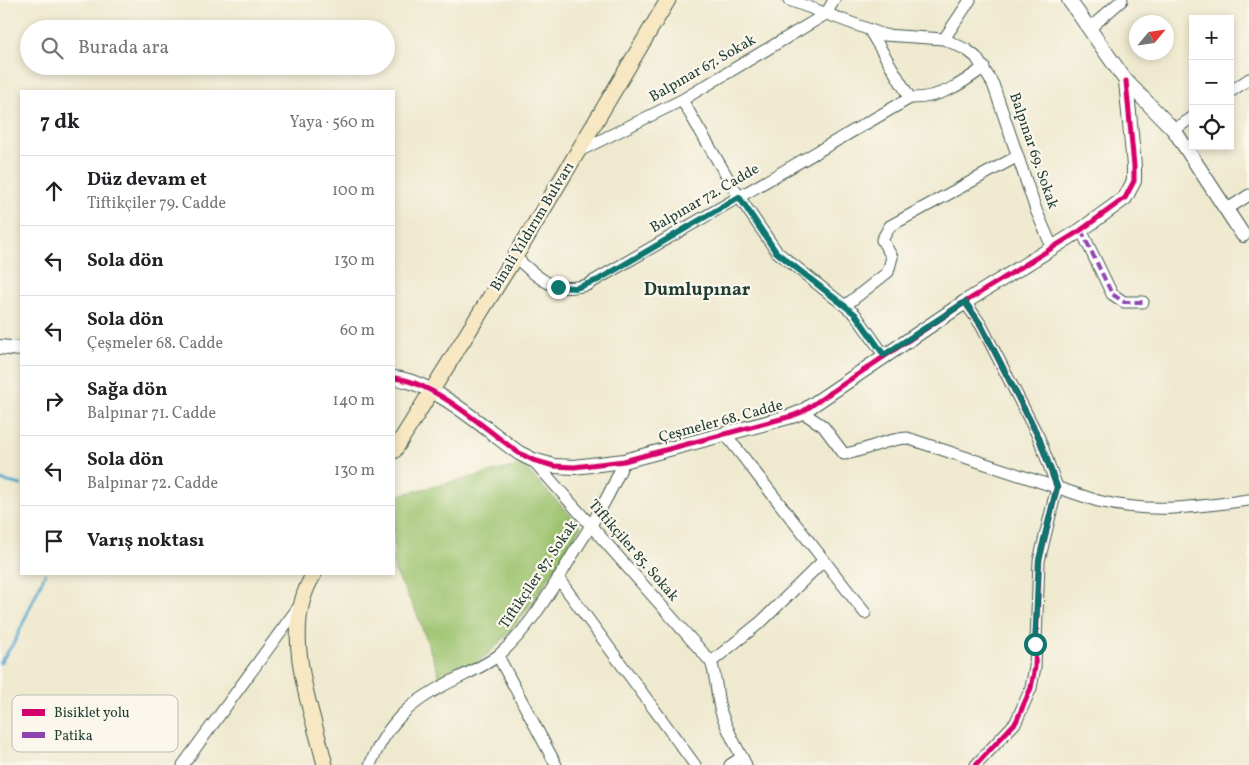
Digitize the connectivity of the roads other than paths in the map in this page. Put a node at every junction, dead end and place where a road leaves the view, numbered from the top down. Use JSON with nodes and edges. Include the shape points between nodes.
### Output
{"nodes":[{"id":1,"x":668,"y":0,"type":"edge"},
{"id":2,"x":789,"y":0,"type":"edge"},
{"id":3,"x":834,"y":0,"type":"edge"},
{"id":4,"x":970,"y":0,"type":"edge"},
{"id":5,"x":1069,"y":0,"type":"edge"},
{"id":6,"x":1122,"y":0,"type":"edge"},
{"id":7,"x":826,"y":14,"type":"junction"},
{"id":8,"x":1089,"y":29,"type":"junction"},
{"id":9,"x":870,"y":31,"type":"junction"},
{"id":10,"x":944,"y":39,"type":"junction"},
{"id":11,"x":984,"y":66,"type":"junction"},
{"id":12,"x":1249,"y":79,"type":"edge"},
{"id":13,"x":1126,"y":81,"type":"junction"},
{"id":14,"x":1234,"y":89,"type":"edge"},
{"id":15,"x":910,"y":98,"type":"junction"},
{"id":16,"x":682,"y":100,"type":"junction"},
{"id":17,"x":1189,"y":120,"type":"edge"},
{"id":18,"x":1174,"y":130,"type":"junction"},
{"id":19,"x":577,"y":152,"type":"junction"},
{"id":20,"x":1018,"y":156,"type":"junction"},
{"id":21,"x":1249,"y":194,"type":"edge"},
{"id":22,"x":739,"y":197,"type":"junction"},
{"id":23,"x":1226,"y":210,"type":"junction"},
{"id":24,"x":1080,"y":230,"type":"junction"},
{"id":25,"x":1243,"y":235,"type":"dead end"},
{"id":26,"x":1052,"y":247,"type":"junction"},
{"id":27,"x":515,"y":257,"type":"junction"},
{"id":28,"x":965,"y":302,"type":"junction"},
{"id":29,"x":1143,"y":302,"type":"dead end"},
{"id":30,"x":846,"y":305,"type":"junction"},
{"id":31,"x":0,"y":347,"type":"edge"},
{"id":32,"x":20,"y":349,"type":"edge"},
{"id":33,"x":884,"y":355,"type":"junction"},
{"id":34,"x":395,"y":378,"type":"edge"},
{"id":35,"x":432,"y":391,"type":"junction"},
{"id":36,"x":802,"y":412,"type":"junction"},
{"id":37,"x":726,"y":435,"type":"junction"},
{"id":38,"x":395,"y":449,"type":"edge"},
{"id":39,"x":533,"y":460,"type":"junction"},
{"id":40,"x":624,"y":461,"type":"junction"},
{"id":41,"x":1057,"y":487,"type":"junction"},
{"id":42,"x":1249,"y":500,"type":"edge"},
{"id":43,"x":590,"y":526,"type":"junction"},
{"id":44,"x":824,"y":560,"type":"junction"},
{"id":45,"x":314,"y":575,"type":"edge"},
{"id":46,"x":558,"y":578,"type":"junction"},
{"id":47,"x":300,"y":605,"type":"junction"},
{"id":48,"x":866,"y":613,"type":"dead end"},
{"id":49,"x":498,"y":656,"type":"junction"},
{"id":50,"x":711,"y":662,"type":"junction"},
{"id":51,"x":744,"y":761,"type":"edge"},
{"id":52,"x":183,"y":765,"type":"edge"},
{"id":53,"x":325,"y":765,"type":"edge"},
{"id":54,"x":370,"y":765,"type":"edge"},
{"id":55,"x":556,"y":765,"type":"edge"},
{"id":56,"x":695,"y":765,"type":"edge"},
{"id":57,"x":730,"y":765,"type":"edge"},
{"id":58,"x":976,"y":765,"type":"edge"}],
"edges":[{"from":1,"to":19,"type":"main road","name":"Binali Yıldırım Bulvarı"},
{"from":2,"to":7,"type":"street"},
{"from":3,"to":7,"type":"street","name":"Balpınar 67. Sokak"},
{"from":4,"to":10,"type":"street"},
{"from":5,"to":8,"type":"street"},
{"from":6,"to":8,"type":"street"},
{"from":7,"to":9,"type":"street"},
{"from":7,"to":16,"type":"street","name":"Balpınar 67. Sokak"},
{"from":8,"to":13,"type":"street"},
{"from":9,"to":10,"type":"street"},
{"from":9,"to":15,"type":"street"},
{"from":10,"to":11,"type":"street","name":"Balpınar 69. Sokak","via":[[967,50]]},
{"from":11,"to":15,"type":"street","via":[[946,91]]},
{"from":11,"to":20,"type":"street","name":"Balpınar 69. Sokak"},
{"from":12,"to":14,"type":"street"},
{"from":13,"to":18,"type":"street"},
{"from":13,"to":24,"type":"street","name":"Çeşmeler 68. Cadde","via":[[1134,181],[1125,198]]},
{"from":15,"to":22,"type":"street","name":"Balpınar 72. Cadde"},
{"from":16,"to":19,"type":"street","name":"Balpınar 67. Sokak"},
{"from":16,"to":22,"type":"street"},
{"from":17,"to":18,"type":"street"},
{"from":18,"to":23,"type":"street"},
{"from":19,"to":27,"type":"main road","name":"Binali Yıldırım Bulvarı"},
{"from":20,"to":26,"type":"street","name":"Balpınar 69. Sokak"},
{"from":20,"to":30,"type":"street","via":[[890,226],[882,240],[892,257],[888,272]]},
{"from":21,"to":23,"type":"street"},
{"from":22,"to":27,"type":"street","name":"Balpınar 72. Cadde","via":[[587,285],[567,289],[548,284]]},
{"from":22,"to":30,"type":"street","via":[[781,257]]},
{"from":23,"to":25,"type":"street"},
{"from":24,"to":26,"type":"street","name":"Çeşmeler 68. Cadde"},
{"from":24,"to":29,"type":"street","via":[[1112,294],[1124,302]]},
{"from":26,"to":28,"type":"street","name":"Çeşmeler 68. Cadde"},
{"from":27,"to":35,"type":"main road","name":"Binali Yıldırım Bulvarı"},
{"from":28,"to":33,"type":"street","name":"Çeşmeler 68. Cadde"},
{"from":28,"to":41,"type":"street","via":[[981,325],[1039,438]]},
{"from":30,"to":33,"type":"street","via":[[864,324]]},
{"from":31,"to":32,"type":"street"},
{"from":33,"to":36,"type":"street","name":"Çeşmeler 68. Cadde"},
{"from":34,"to":35,"type":"street","name":"Çeşmeler 68. Cadde"},
{"from":35,"to":38,"type":"main road","name":"Binali Yıldırım Bulvarı"},
{"from":35,"to":39,"type":"street","name":"Çeşmeler 68. Cadde"},
{"from":36,"to":37,"type":"street","name":"Çeşmeler 68. Cadde"},
{"from":36,"to":41,"type":"street","via":[[823,426],[844,454],[879,442],[907,438]]},
{"from":37,"to":40,"type":"street","name":"Çeşmeler 68. Cadde"},
{"from":37,"to":44,"type":"street"},
{"from":39,"to":40,"type":"street","name":"Çeşmeler 68. Cadde","via":[[574,467]]},
{"from":39,"to":43,"type":"street","name":"Tiftikçiler 85. Sokak"},
{"from":40,"to":43,"type":"street","name":"Tiftikçiler 87. Sokak","via":[[611,492]]},
{"from":41,"to":42,"type":"street","via":[[1098,501],[1134,508],[1165,510]]},
{"from":41,"to":58,"type":"street","via":[[1039,560],[1031,688],[1016,722]]},
{"from":43,"to":46,"type":"street","name":"Tiftikçiler 87. Sokak"},
{"from":43,"to":50,"type":"street","name":"Tiftikçiler 85. Sokak"},
{"from":44,"to":48,"type":"street"},
{"from":44,"to":50,"type":"street","via":[[762,621]]},
{"from":45,"to":47,"type":"main road"},
{"from":46,"to":49,"type":"street","name":"Tiftikçiler 87. Sokak","via":[[524,628]]},
{"from":46,"to":56,"type":"street"},
{"from":47,"to":52,"type":"street"},
{"from":47,"to":53,"type":"main road","via":[[298,644]]},
{"from":49,"to":54,"type":"street","name":"Tiftikçiler 87. Sokak","via":[[417,700],[383,737]]},
{"from":49,"to":55,"type":"street"},
{"from":50,"to":51,"type":"street","via":[[723,717]]},
{"from":51,"to":57,"type":"street"}]}
